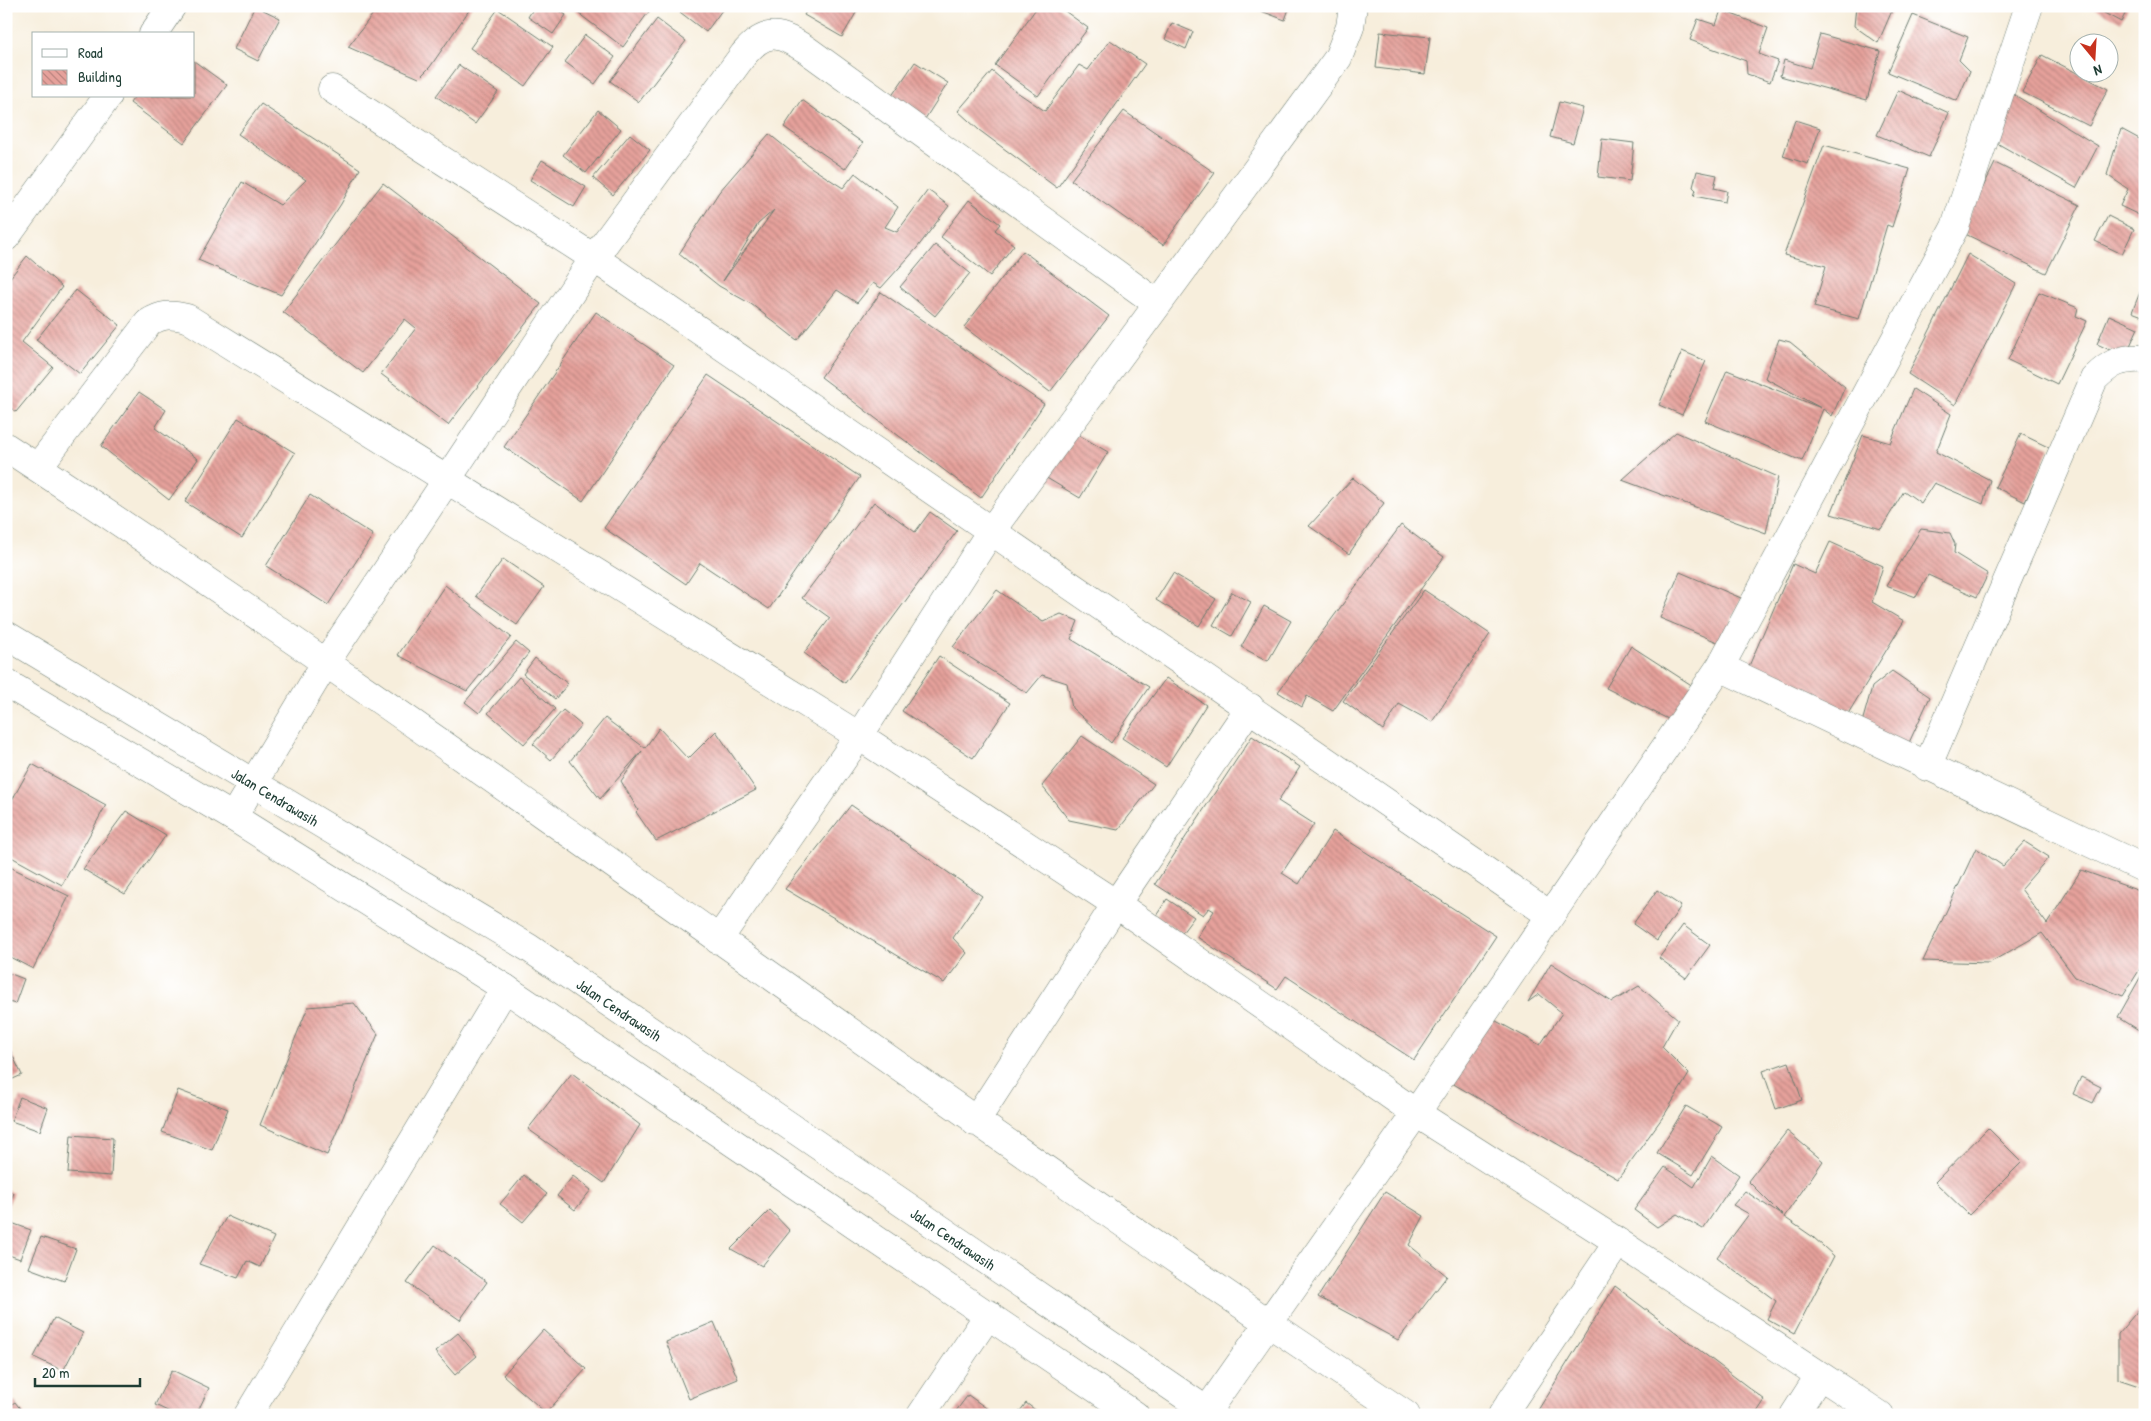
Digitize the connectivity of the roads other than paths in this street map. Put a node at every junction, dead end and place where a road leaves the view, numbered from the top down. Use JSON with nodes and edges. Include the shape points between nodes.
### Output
{"nodes":[{"id":1,"x":172,"y":6,"type":"edge"},
{"id":2,"x":1353,"y":6,"type":"edge"},
{"id":3,"x":2029,"y":6,"type":"edge"},
{"id":4,"x":154,"y":32,"type":"edge"},
{"id":5,"x":332,"y":89,"type":"dead end"},
{"id":6,"x":107,"y":98,"type":"edge"},
{"id":7,"x":6,"y":237,"type":"edge"},
{"id":8,"x":594,"y":258,"type":"junction"},
{"id":9,"x":1158,"y":304,"type":"junction"},
{"id":10,"x":2145,"y":359,"type":"edge"},
{"id":11,"x":6,"y":446,"type":"edge"},
{"id":12,"x":38,"y":467,"type":"junction"},
{"id":13,"x":448,"y":481,"type":"junction"},
{"id":14,"x":991,"y":531,"type":"junction"},
{"id":15,"x":6,"y":635,"type":"edge"},
{"id":16,"x":326,"y":662,"type":"junction"},
{"id":17,"x":1720,"y":667,"type":"junction"},
{"id":18,"x":6,"y":682,"type":"edge"},
{"id":19,"x":1250,"y":707,"type":"junction"},
{"id":20,"x":859,"y":736,"type":"junction"},
{"id":21,"x":1928,"y":767,"type":"junction"},
{"id":22,"x":253,"y":784,"type":"junction"},
{"id":23,"x":233,"y":817,"type":"junction"},
{"id":24,"x":2145,"y":869,"type":"edge"},
{"id":25,"x":1116,"y":904,"type":"junction"},
{"id":26,"x":1550,"y":915,"type":"junction"},
{"id":27,"x":718,"y":940,"type":"junction"},
{"id":28,"x":505,"y":988,"type":"junction"},
{"id":29,"x":1416,"y":1113,"type":"junction"},
{"id":30,"x":975,"y":1122,"type":"junction"},
{"id":31,"x":1618,"y":1242,"type":"junction"},
{"id":32,"x":989,"y":1314,"type":"junction"},
{"id":33,"x":1269,"y":1324,"type":"junction"},
{"id":34,"x":1819,"y":1376,"type":"junction"},
{"id":35,"x":1208,"y":1413,"type":"edge"},
{"id":36,"x":248,"y":1415,"type":"edge"},
{"id":37,"x":921,"y":1415,"type":"edge"},
{"id":38,"x":1135,"y":1415,"type":"edge"},
{"id":39,"x":1406,"y":1415,"type":"edge"},
{"id":40,"x":1502,"y":1415,"type":"edge"},
{"id":41,"x":1794,"y":1415,"type":"edge"},
{"id":42,"x":1880,"y":1415,"type":"edge"}],
"edges":[{"from":1,"to":4,"type":"street"},
{"from":2,"to":9,"type":"street","via":[[1350,27],[1338,58]]},
{"from":3,"to":17,"type":"street","via":[[1955,227]]},
{"from":5,"to":8,"type":"street"},
{"from":6,"to":7,"type":"street"},
{"from":8,"to":9,"type":"street","via":[[752,44],[774,34],[785,36],[807,50]]},
{"from":8,"to":13,"type":"street"},
{"from":8,"to":14,"type":"street"},
{"from":9,"to":14,"type":"street"},
{"from":10,"to":21,"type":"street","via":[[2131,358],[2108,365],[2094,379]]},
{"from":11,"to":12,"type":"street"},
{"from":12,"to":13,"type":"street","via":[[148,323],[160,315],[172,314],[187,318]]},
{"from":12,"to":16,"type":"street"},
{"from":13,"to":16,"type":"street"},
{"from":13,"to":20,"type":"street"},
{"from":14,"to":19,"type":"street"},
{"from":14,"to":20,"type":"street"},
{"from":15,"to":22,"type":"street","name":"Jalan Cendrawasih"},
{"from":16,"to":22,"type":"street"},
{"from":16,"to":27,"type":"street"},
{"from":17,"to":21,"type":"street"},
{"from":17,"to":26,"type":"street"},
{"from":18,"to":23,"type":"street"},
{"from":19,"to":25,"type":"street"},
{"from":19,"to":26,"type":"street"},
{"from":20,"to":25,"type":"street"},
{"from":20,"to":27,"type":"street"},
{"from":21,"to":24,"type":"street"},
{"from":22,"to":23,"type":"street"},
{"from":22,"to":35,"type":"street","name":"Jalan Cendrawasih","via":[[529,948]]},
{"from":23,"to":28,"type":"street"},
{"from":25,"to":29,"type":"street"},
{"from":25,"to":30,"type":"street"},
{"from":26,"to":29,"type":"street"},
{"from":27,"to":30,"type":"street"},
{"from":28,"to":32,"type":"street"},
{"from":28,"to":36,"type":"street"},
{"from":29,"to":31,"type":"street"},
{"from":29,"to":33,"type":"street"},
{"from":30,"to":33,"type":"street"},
{"from":31,"to":34,"type":"street"},
{"from":31,"to":40,"type":"street"},
{"from":32,"to":37,"type":"street"},
{"from":32,"to":38,"type":"street"},
{"from":33,"to":35,"type":"street"},
{"from":33,"to":39,"type":"street"},
{"from":34,"to":41,"type":"street"},
{"from":34,"to":42,"type":"street"}]}
